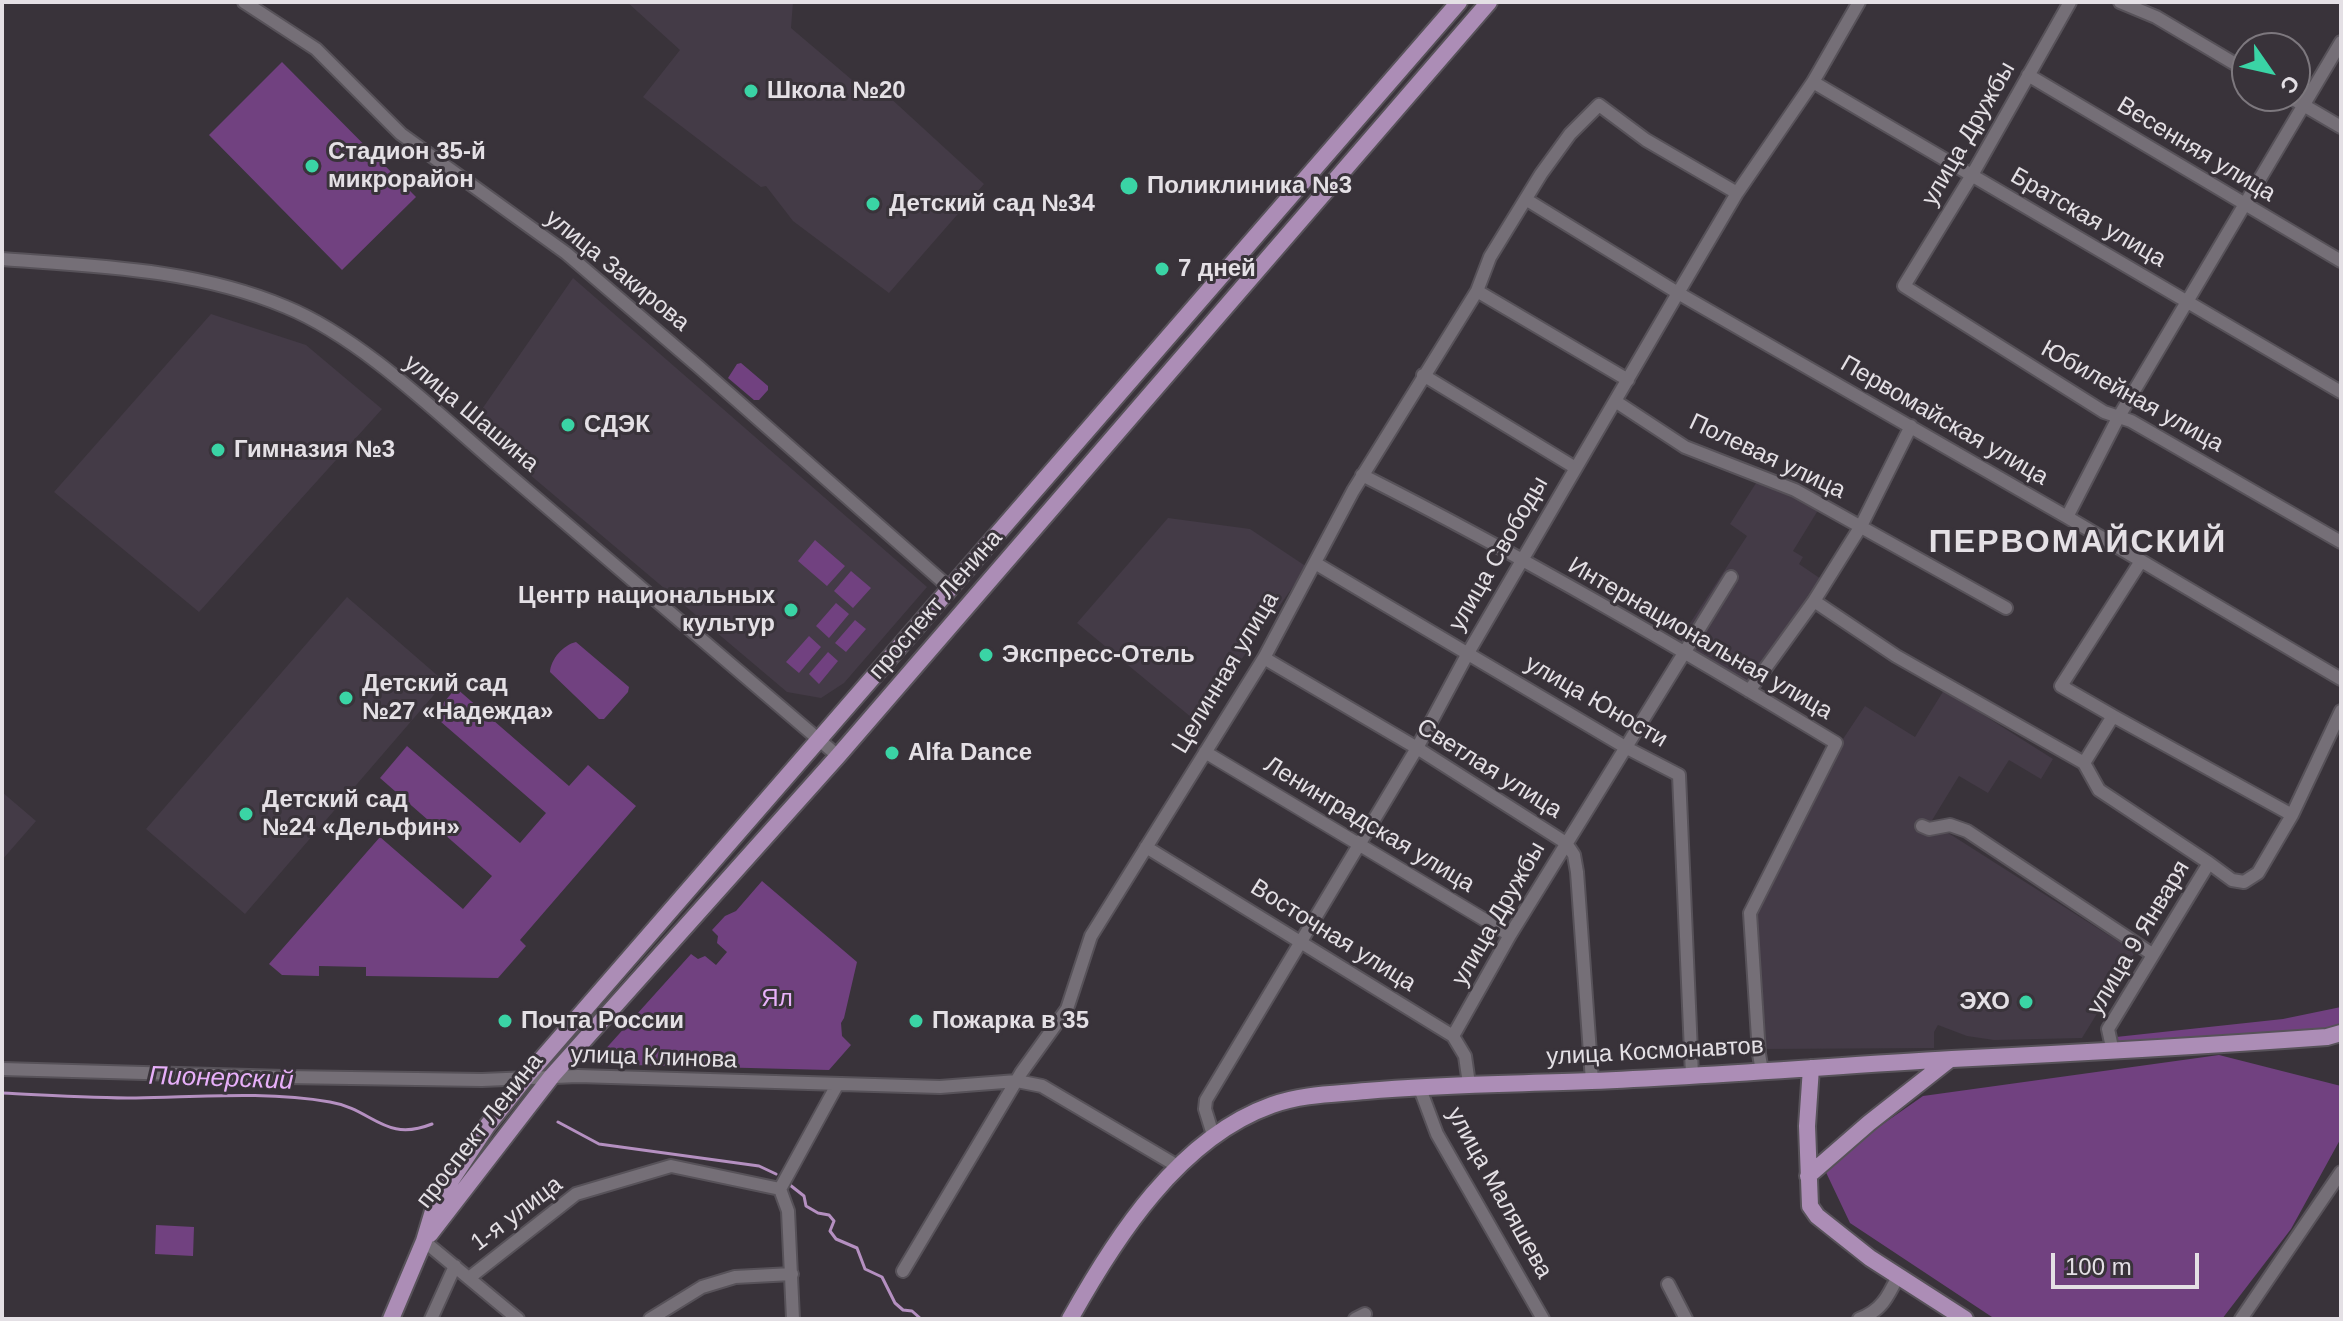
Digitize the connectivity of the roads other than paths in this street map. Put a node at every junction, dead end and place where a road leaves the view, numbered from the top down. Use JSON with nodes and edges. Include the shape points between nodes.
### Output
{"nodes":[{"id":1,"x":244,"y":2,"type":"edge"},
{"id":2,"x":1459,"y":2,"type":"edge"},
{"id":3,"x":1489,"y":2,"type":"edge"},
{"id":4,"x":1859,"y":2,"type":"edge"},
{"id":5,"x":2070,"y":2,"type":"edge"},
{"id":6,"x":2120,"y":2,"type":"edge"},
{"id":7,"x":2341,"y":42,"type":"edge"},
{"id":8,"x":2231,"y":62,"type":"edge"},
{"id":9,"x":2028,"y":75,"type":"junction"},
{"id":10,"x":1813,"y":82,"type":"junction"},
{"id":11,"x":2311,"y":93,"type":"edge"},
{"id":12,"x":2311,"y":109,"type":"edge"},
{"id":13,"x":2300,"y":112,"type":"edge"},
{"id":14,"x":2341,"y":127,"type":"edge"},
{"id":15,"x":1972,"y":175,"type":"junction"},
{"id":16,"x":1737,"y":193,"type":"junction"},
{"id":17,"x":1527,"y":200,"type":"junction"},
{"id":18,"x":2245,"y":206,"type":"junction"},
{"id":19,"x":2,"y":259,"type":"edge"},
{"id":20,"x":2341,"y":261,"type":"edge"},
{"id":21,"x":1904,"y":286,"type":"joint"},
{"id":22,"x":1477,"y":291,"type":"junction"},
{"id":23,"x":1678,"y":293,"type":"junction"},
{"id":24,"x":2187,"y":302,"type":"junction"},
{"id":25,"x":1423,"y":375,"type":"junction"},
{"id":26,"x":1628,"y":380,"type":"junction"},
{"id":27,"x":2341,"y":392,"type":"edge"},
{"id":28,"x":1615,"y":401,"type":"junction"},
{"id":29,"x":1099,"y":418,"type":"junction"},
{"id":30,"x":2118,"y":418,"type":"junction"},
{"id":31,"x":1911,"y":426,"type":"junction"},
{"id":32,"x":1116,"y":433,"type":"junction"},
{"id":33,"x":1574,"y":467,"type":"junction"},
{"id":34,"x":1362,"y":475,"type":"junction"},
{"id":35,"x":2067,"y":517,"type":"junction"},
{"id":36,"x":1861,"y":526,"type":"junction"},
{"id":37,"x":2341,"y":542,"type":"edge"},
{"id":38,"x":1521,"y":561,"type":"junction"},
{"id":39,"x":2141,"y":561,"type":"junction"},
{"id":40,"x":1315,"y":563,"type":"junction"},
{"id":41,"x":1731,"y":577,"type":"dead end"},
{"id":42,"x":951,"y":589,"type":"junction"},
{"id":43,"x":1814,"y":601,"type":"junction"},
{"id":44,"x":2006,"y":608,"type":"dead end"},
{"id":45,"x":1684,"y":651,"type":"junction"},
{"id":46,"x":1468,"y":653,"type":"junction"},
{"id":47,"x":1264,"y":658,"type":"junction"},
{"id":48,"x":2341,"y":679,"type":"edge"},
{"id":49,"x":1749,"y":691,"type":"junction"},
{"id":50,"x":2341,"y":711,"type":"edge"},
{"id":51,"x":2113,"y":716,"type":"junction"},
{"id":52,"x":820,"y":741,"type":"junction"},
{"id":53,"x":1625,"y":747,"type":"junction"},
{"id":54,"x":1417,"y":748,"type":"junction"},
{"id":55,"x":1205,"y":752,"type":"junction"},
{"id":56,"x":838,"y":756,"type":"junction"},
{"id":57,"x":2084,"y":763,"type":"junction"},
{"id":58,"x":2292,"y":815,"type":"junction"},
{"id":59,"x":1922,"y":826,"type":"dead end"},
{"id":60,"x":1566,"y":843,"type":"junction"},
{"id":61,"x":1359,"y":844,"type":"junction"},
{"id":62,"x":1146,"y":847,"type":"junction"},
{"id":63,"x":2209,"y":863,"type":"junction"},
{"id":64,"x":1510,"y":935,"type":"junction"},
{"id":65,"x":1302,"y":942,"type":"junction"},
{"id":66,"x":2152,"y":954,"type":"junction"},
{"id":67,"x":2341,"y":1033,"type":"edge"},
{"id":68,"x":1453,"y":1036,"type":"junction"},
{"id":69,"x":2113,"y":1052,"type":"junction"},
{"id":70,"x":1949,"y":1059,"type":"junction"},
{"id":71,"x":1811,"y":1068,"type":"junction"},
{"id":72,"x":2,"y":1069,"type":"edge"},
{"id":73,"x":1762,"y":1071,"type":"junction"},
{"id":74,"x":1692,"y":1075,"type":"junction"},
{"id":75,"x":552,"y":1076,"type":"junction"},
{"id":76,"x":526,"y":1077,"type":"junction"},
{"id":77,"x":1017,"y":1081,"type":"junction"},
{"id":78,"x":1592,"y":1081,"type":"junction"},
{"id":79,"x":1469,"y":1084,"type":"junction"},
{"id":80,"x":837,"y":1085,"type":"junction"},
{"id":81,"x":1419,"y":1086,"type":"junction"},
{"id":82,"x":1214,"y":1138,"type":"junction"},
{"id":83,"x":1179,"y":1167,"type":"junction"},
{"id":84,"x":2341,"y":1172,"type":"edge"},
{"id":85,"x":1808,"y":1176,"type":"junction"},
{"id":86,"x":780,"y":1189,"type":"junction"},
{"id":87,"x":424,"y":1241,"type":"junction"},
{"id":88,"x":455,"y":1266,"type":"junction"},
{"id":89,"x":903,"y":1271,"type":"dead end"},
{"id":90,"x":792,"y":1274,"type":"junction"},
{"id":91,"x":1898,"y":1276,"type":"junction"},
{"id":92,"x":469,"y":1278,"type":"junction"},
{"id":93,"x":1668,"y":1284,"type":"dead end"},
{"id":94,"x":1074,"y":1318,"type":"edge"},
{"id":95,"x":391,"y":1319,"type":"edge"},
{"id":96,"x":431,"y":1319,"type":"edge"},
{"id":97,"x":518,"y":1319,"type":"edge"},
{"id":98,"x":650,"y":1319,"type":"edge"},
{"id":99,"x":793,"y":1319,"type":"edge"},
{"id":100,"x":1543,"y":1319,"type":"edge"},
{"id":101,"x":1686,"y":1319,"type":"edge"},
{"id":102,"x":1859,"y":1319,"type":"edge"},
{"id":103,"x":1965,"y":1319,"type":"edge"},
{"id":104,"x":2241,"y":1319,"type":"edge"}],
"edges":[{"from":1,"to":42,"type":"street","name":"улица Закирова","via":[[316,49],[401,134],[566,253]]},
{"from":2,"to":29,"type":"main road","name":"проспект Ленина"},
{"from":3,"to":32,"type":"main road","name":"проспект Ленина"},
{"from":4,"to":10,"type":"street","name":"улица Свободы"},
{"from":5,"to":9,"type":"street","name":"улица Дружбы"},
{"from":6,"to":8,"type":"street"},
{"from":7,"to":11,"type":"street"},
{"from":9,"to":15,"type":"street","name":"улица Дружбы"},
{"from":9,"to":18,"type":"street","name":"Весенняя улица"},
{"from":10,"to":15,"type":"street","name":"Братская улица"},
{"from":10,"to":16,"type":"street","name":"улица Свободы"},
{"from":12,"to":14,"type":"street"},
{"from":13,"to":18,"type":"street"},
{"from":15,"to":21,"type":"street","name":"улица Дружбы"},
{"from":15,"to":24,"type":"street","name":"Братская улица"},
{"from":16,"to":17,"type":"street","name":"Целинная улица","via":[[1646,140],[1599,105],[1570,134]]},
{"from":16,"to":23,"type":"street","name":"улица Свободы"},
{"from":17,"to":22,"type":"street","name":"Целинная улица","via":[[1490,257]]},
{"from":17,"to":23,"type":"street","name":"Первомайская улица"},
{"from":18,"to":20,"type":"street","name":"Весенняя улица"},
{"from":18,"to":24,"type":"street"},
{"from":19,"to":52,"type":"street","name":"улица Шашина","via":[[185,277],[255,295],[329,329],[451,425]]},
{"from":21,"to":30,"type":"street","name":"Юбилейная улица"},
{"from":22,"to":25,"type":"street","name":"Целинная улица"},
{"from":22,"to":26,"type":"street"},
{"from":23,"to":26,"type":"street","name":"улица Свободы"},
{"from":23,"to":31,"type":"street","name":"Первомайская улица"},
{"from":24,"to":27,"type":"street","name":"Братская улица"},
{"from":24,"to":30,"type":"street"},
{"from":25,"to":33,"type":"street"},
{"from":25,"to":34,"type":"street","name":"Целинная улица"},
{"from":26,"to":28,"type":"street","name":"улица Свободы"},
{"from":28,"to":33,"type":"street","name":"улица Свободы"},
{"from":28,"to":36,"type":"street","name":"Полевая улица","via":[[1685,447],[1795,490]]},
{"from":29,"to":32,"type":"main road"},
{"from":29,"to":42,"type":"main road","name":"проспект Ленина"},
{"from":30,"to":35,"type":"street"},
{"from":30,"to":37,"type":"street","name":"Юбилейная улица"},
{"from":31,"to":35,"type":"street","name":"Первомайская улица"},
{"from":31,"to":36,"type":"street"},
{"from":32,"to":56,"type":"main road","name":"проспект Ленина"},
{"from":33,"to":38,"type":"street","name":"улица Свободы"},
{"from":34,"to":38,"type":"street","name":"Интернациональная улица"},
{"from":34,"to":40,"type":"street","name":"Целинная улица"},
{"from":35,"to":39,"type":"street","name":"Первомайская улица"},
{"from":36,"to":43,"type":"street"},
{"from":36,"to":44,"type":"street","name":"Полевая улица"},
{"from":38,"to":45,"type":"street","name":"Интернациональная улица"},
{"from":38,"to":46,"type":"street","name":"улица Свободы"},
{"from":39,"to":48,"type":"street","name":"Первомайская улица"},
{"from":39,"to":51,"type":"street","via":[[2061,686]]},
{"from":40,"to":46,"type":"street","name":"улица Юности"},
{"from":40,"to":47,"type":"street","name":"Целинная улица"},
{"from":41,"to":45,"type":"street","name":"улица Дружбы"},
{"from":42,"to":52,"type":"main road","name":"проспект Ленина"},
{"from":43,"to":49,"type":"street"},
{"from":43,"to":57,"type":"street","name":"улица 9 Января","via":[[1896,656]]},
{"from":45,"to":49,"type":"street","name":"Интернациональная улица"},
{"from":45,"to":53,"type":"street","name":"улица Дружбы"},
{"from":46,"to":53,"type":"street","name":"улица Юности"},
{"from":46,"to":54,"type":"street","name":"улица Свободы"},
{"from":47,"to":54,"type":"street","name":"Светлая улица"},
{"from":47,"to":55,"type":"street","name":"Целинная улица"},
{"from":49,"to":73,"type":"street","name":"Интернациональная улица","via":[[1836,743],[1750,913]]},
{"from":50,"to":58,"type":"street"},
{"from":51,"to":57,"type":"street"},
{"from":51,"to":58,"type":"street"},
{"from":52,"to":56,"type":"street","name":"улица Шашина"},
{"from":52,"to":76,"type":"main road","name":"проспект Ленина"},
{"from":53,"to":60,"type":"street","name":"улица Дружбы"},
{"from":53,"to":74,"type":"street","name":"улица Юности","via":[[1679,775]]},
{"from":54,"to":60,"type":"street","name":"Светлая улица"},
{"from":54,"to":61,"type":"street","name":"улица Свободы"},
{"from":55,"to":61,"type":"street","name":"Ленинградская улица"},
{"from":55,"to":62,"type":"street","name":"Целинная улица"},
{"from":56,"to":75,"type":"main road","name":"проспект Ленина"},
{"from":57,"to":63,"type":"street","name":"улица 9 Января","via":[[2099,790]]},
{"from":58,"to":63,"type":"street","via":[[2258,873],[2244,882]]},
{"from":59,"to":66,"type":"street","via":[[1950,825],[1967,831]]},
{"from":60,"to":64,"type":"street","name":"улица Дружбы"},
{"from":60,"to":78,"type":"street","name":"Светлая улица","via":[[1577,872]]},
{"from":61,"to":64,"type":"street","name":"Ленинградская улица"},
{"from":61,"to":65,"type":"street","name":"улица Свободы"},
{"from":62,"to":65,"type":"street","name":"Восточная улица"},
{"from":62,"to":77,"type":"street","name":"Целинная улица","via":[[1091,936],[1067,1009]]},
{"from":63,"to":66,"type":"street","name":"улица 9 Января"},
{"from":64,"to":68,"type":"street","name":"улица Дружбы"},
{"from":65,"to":68,"type":"street","name":"Восточная улица"},
{"from":65,"to":82,"type":"street","name":"улица Свободы","via":[[1206,1100]]},
{"from":66,"to":69,"type":"street","name":"улица 9 Января","via":[[2108,1029]]},
{"from":67,"to":69,"type":"main road","name":"улица Космонавтов"},
{"from":68,"to":79,"type":"street","via":[[1465,1056]]},
{"from":69,"to":70,"type":"main road","name":"улица Космонавтов"},
{"from":70,"to":71,"type":"main road","name":"улица Космонавтов"},
{"from":70,"to":85,"type":"main road"},
{"from":71,"to":73,"type":"main road","name":"улица Космонавтов"},
{"from":71,"to":85,"type":"main road"},
{"from":72,"to":76,"type":"street","name":"улица Клинова"},
{"from":73,"to":74,"type":"main road","name":"улица Космонавтов"},
{"from":74,"to":78,"type":"main road","name":"улица Космонавтов"},
{"from":75,"to":76,"type":"street","name":"улица Клинова"},
{"from":75,"to":80,"type":"street","name":"улица Клинова"},
{"from":75,"to":87,"type":"main road","name":"проспект Ленина"},
{"from":76,"to":87,"type":"main road","name":"проспект Ленина","via":[[467,1154],[433,1211]]},
{"from":77,"to":80,"type":"street","name":"улица Клинова","via":[[940,1087]]},
{"from":77,"to":83,"type":"street","via":[[1042,1086]]},
{"from":77,"to":89,"type":"street","name":"Целинная улица"},
{"from":78,"to":79,"type":"main road","name":"улица Космонавтов"},
{"from":79,"to":81,"type":"main road","name":"улица Космонавтов"},
{"from":80,"to":86,"type":"street"},
{"from":81,"to":82,"type":"main road","name":"улица Космонавтов","via":[[1310,1096],[1272,1105]]},
{"from":81,"to":100,"type":"street","name":"улица Маляшева","via":[[1437,1134]]},
{"from":82,"to":83,"type":"main road","name":"улица Космонавтов"},
{"from":83,"to":94,"type":"main road","name":"улица Космонавтов","via":[[1133,1217]]},
{"from":84,"to":104,"type":"street"},
{"from":85,"to":91,"type":"main road","via":[[1810,1206],[1817,1216]]},
{"from":86,"to":90,"type":"street","via":[[788,1211]]},
{"from":86,"to":92,"type":"street","name":"1-я улица","via":[[671,1166],[576,1194]]},
{"from":87,"to":88,"type":"street"},
{"from":87,"to":95,"type":"main road","name":"проспект Ленина"},
{"from":88,"to":92,"type":"street"},
{"from":88,"to":96,"type":"street","name":"1-я улица"},
{"from":90,"to":98,"type":"street","via":[[735,1277],[702,1287]]},
{"from":90,"to":99,"type":"street"},
{"from":91,"to":102,"type":"street","via":[[1874,1314]]},
{"from":91,"to":103,"type":"main road"},
{"from":92,"to":97,"type":"street"},
{"from":93,"to":101,"type":"street"}]}
